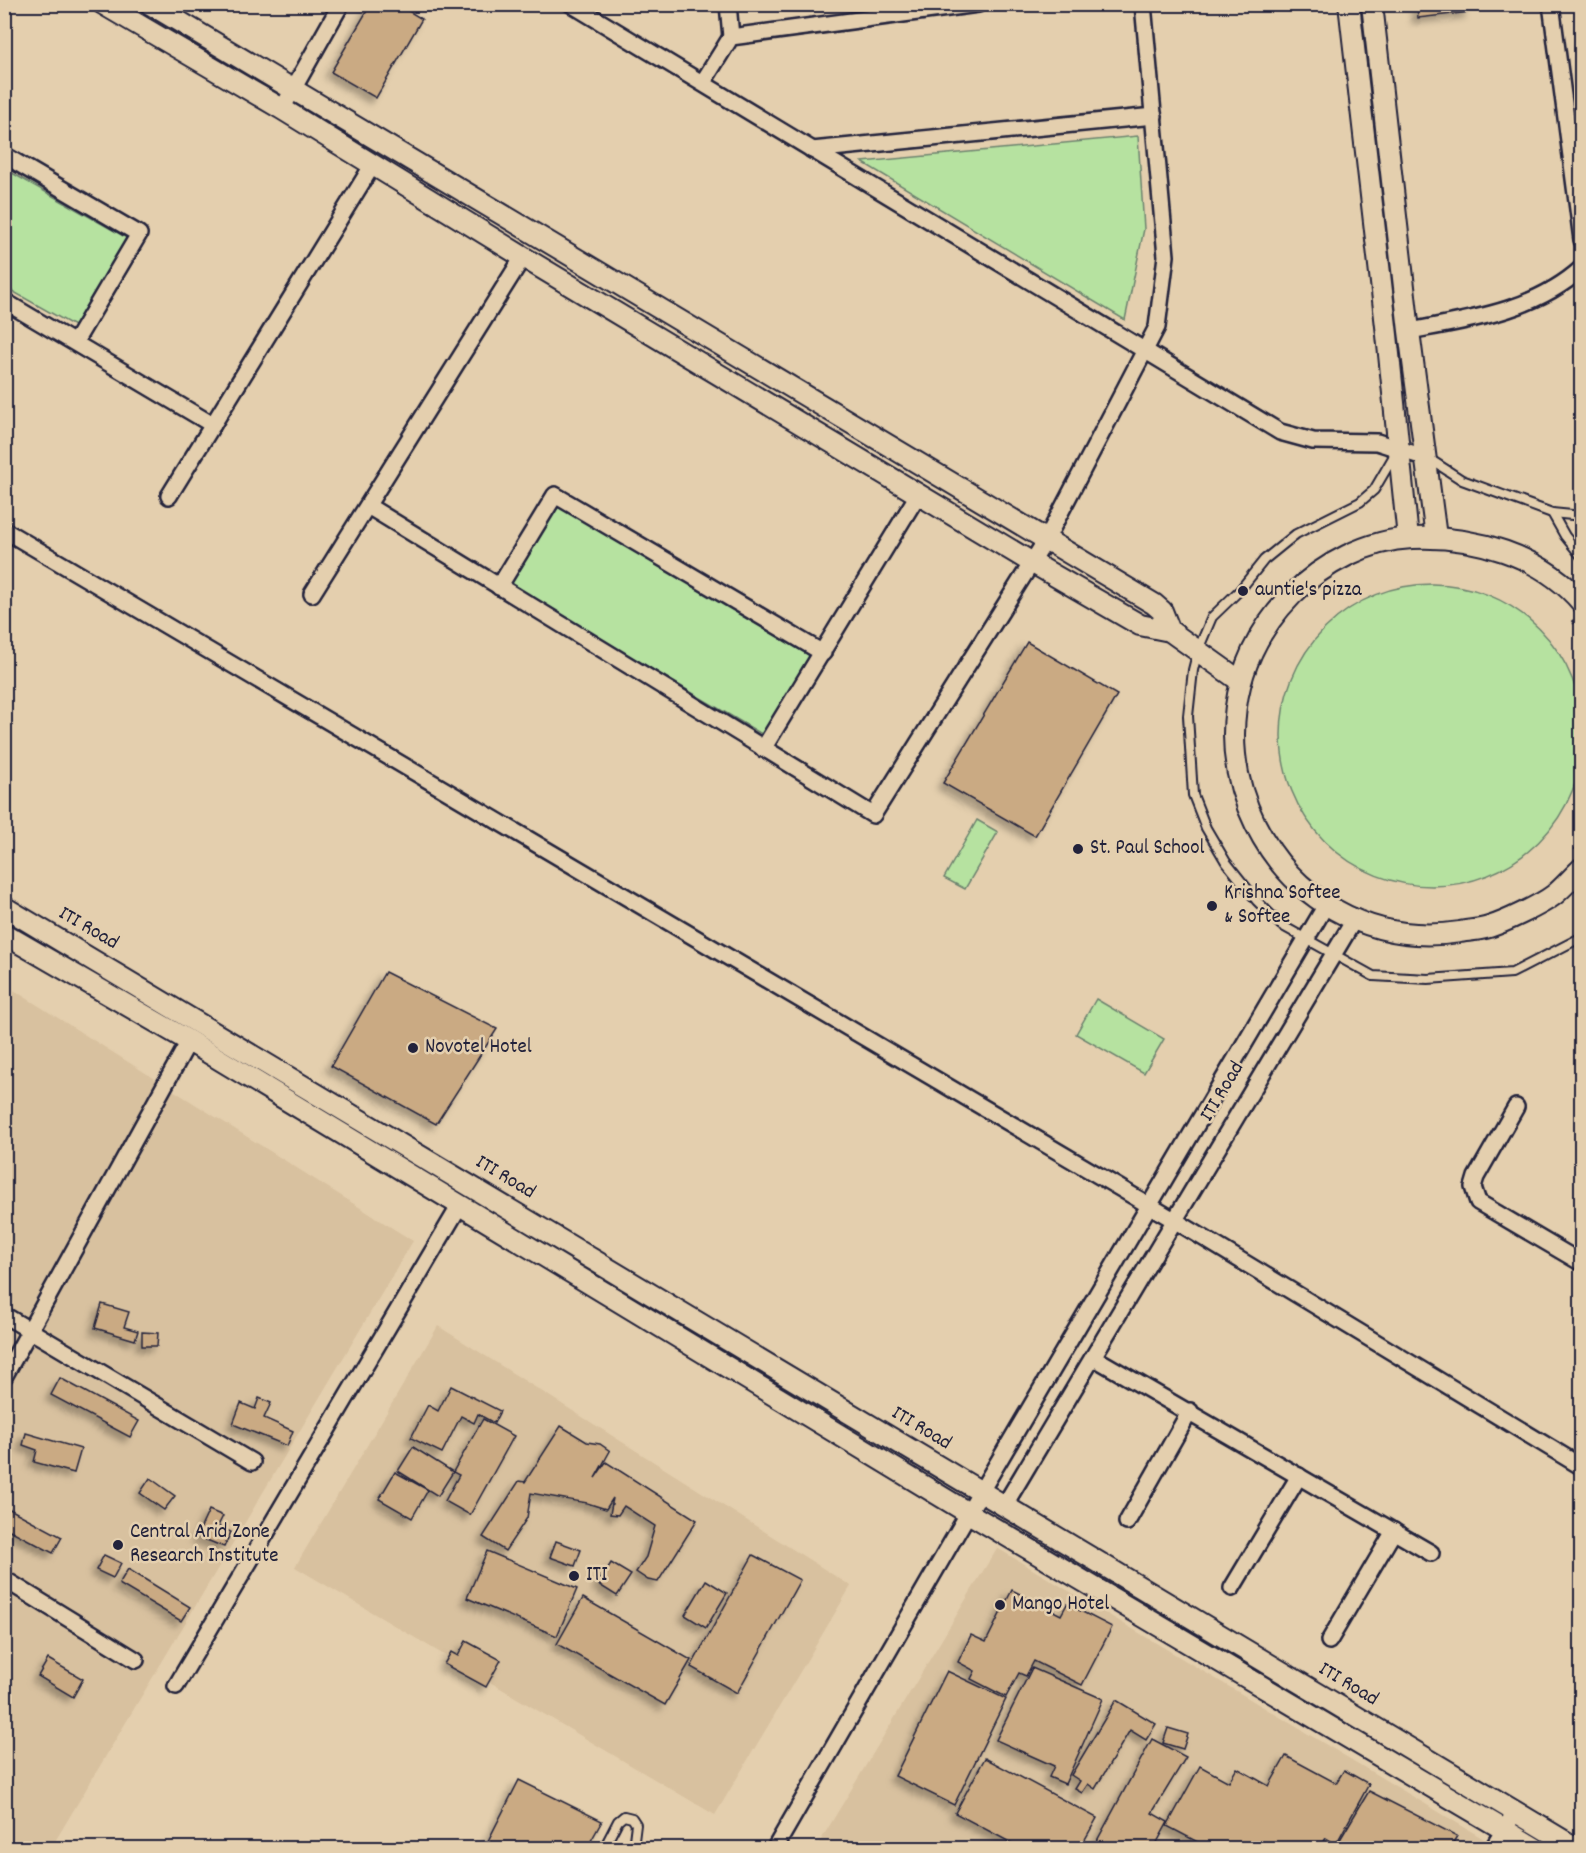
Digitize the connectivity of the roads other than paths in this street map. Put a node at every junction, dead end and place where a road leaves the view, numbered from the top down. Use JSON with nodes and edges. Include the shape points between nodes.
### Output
{"nodes":[{"id":1,"x":103,"y":4,"type":"edge"},
{"id":2,"x":150,"y":4,"type":"edge"},
{"id":3,"x":341,"y":4,"type":"edge"},
{"id":4,"x":571,"y":4,"type":"edge"},
{"id":5,"x":728,"y":4,"type":"edge"},
{"id":6,"x":978,"y":4,"type":"edge"},
{"id":7,"x":1143,"y":4,"type":"edge"},
{"id":8,"x":1349,"y":4,"type":"edge"},
{"id":9,"x":1372,"y":4,"type":"edge"},
{"id":10,"x":1551,"y":4,"type":"edge"},
{"id":11,"x":731,"y":37,"type":"junction"},
{"id":12,"x":703,"y":82,"type":"junction"},
{"id":13,"x":293,"y":88,"type":"junction"},
{"id":14,"x":282,"y":109,"type":"junction"},
{"id":15,"x":1154,"y":116,"type":"junction"},
{"id":16,"x":812,"y":150,"type":"junction"},
{"id":17,"x":4,"y":155,"type":"edge"},
{"id":18,"x":372,"y":166,"type":"junction"},
{"id":19,"x":1581,"y":240,"type":"edge"},
{"id":20,"x":523,"y":258,"type":"junction"},
{"id":21,"x":1581,"y":268,"type":"edge"},
{"id":22,"x":4,"y":301,"type":"edge"},
{"id":23,"x":1409,"y":331,"type":"junction"},
{"id":24,"x":75,"y":342,"type":"junction"},
{"id":25,"x":1144,"y":351,"type":"junction"},
{"id":26,"x":213,"y":424,"type":"junction"},
{"id":27,"x":1399,"y":448,"type":"junction"},
{"id":28,"x":1427,"y":458,"type":"junction"},
{"id":29,"x":919,"y":493,"type":"junction"},
{"id":30,"x":169,"y":496,"type":"dead end"},
{"id":31,"x":368,"y":506,"type":"junction"},
{"id":32,"x":1552,"y":513,"type":"junction"},
{"id":33,"x":1581,"y":516,"type":"edge"},
{"id":34,"x":4,"y":530,"type":"edge"},
{"id":35,"x":1436,"y":537,"type":"junction"},
{"id":36,"x":1408,"y":538,"type":"junction"},
{"id":37,"x":1046,"y":540,"type":"junction"},
{"id":38,"x":1581,"y":557,"type":"edge"},
{"id":39,"x":1031,"y":562,"type":"junction"},
{"id":40,"x":499,"y":587,"type":"junction"},
{"id":41,"x":312,"y":594,"type":"dead end"},
{"id":42,"x":1577,"y":603,"type":"edge"},
{"id":43,"x":1170,"y":631,"type":"junction"},
{"id":44,"x":1198,"y":650,"type":"junction"},
{"id":45,"x":823,"y":653,"type":"junction"},
{"id":46,"x":1240,"y":681,"type":"junction"},
{"id":47,"x":763,"y":749,"type":"junction"},
{"id":48,"x":1576,"y":861,"type":"edge"},
{"id":49,"x":1326,"y":905,"type":"junction"},
{"id":50,"x":4,"y":908,"type":"edge"},
{"id":51,"x":1354,"y":920,"type":"junction"},
{"id":52,"x":4,"y":934,"type":"edge"},
{"id":53,"x":1581,"y":936,"type":"edge"},
{"id":54,"x":1304,"y":939,"type":"junction"},
{"id":55,"x":1334,"y":953,"type":"junction"},
{"id":56,"x":189,"y":1041,"type":"junction"},
{"id":57,"x":1516,"y":1107,"type":"dead end"},
{"id":58,"x":460,"y":1205,"type":"junction"},
{"id":59,"x":1148,"y":1207,"type":"junction"},
{"id":60,"x":1174,"y":1220,"type":"junction"},
{"id":61,"x":1581,"y":1262,"type":"edge"},
{"id":62,"x":4,"y":1315,"type":"edge"},
{"id":63,"x":30,"y":1330,"type":"junction"},
{"id":64,"x":1093,"y":1357,"type":"junction"},
{"id":65,"x":4,"y":1377,"type":"edge"},
{"id":66,"x":1190,"y":1411,"type":"junction"},
{"id":67,"x":252,"y":1462,"type":"dead end"},
{"id":68,"x":1581,"y":1467,"type":"edge"},
{"id":69,"x":1299,"y":1476,"type":"junction"},
{"id":70,"x":980,"y":1493,"type":"junction"},
{"id":71,"x":1004,"y":1506,"type":"junction"},
{"id":72,"x":970,"y":1514,"type":"junction"},
{"id":73,"x":1127,"y":1522,"type":"dead end"},
{"id":74,"x":1394,"y":1532,"type":"junction"},
{"id":75,"x":1431,"y":1553,"type":"dead end"},
{"id":76,"x":4,"y":1579,"type":"edge"},
{"id":77,"x":1232,"y":1588,"type":"dead end"},
{"id":78,"x":1329,"y":1641,"type":"dead end"},
{"id":79,"x":136,"y":1660,"type":"dead end"},
{"id":80,"x":176,"y":1686,"type":"dead end"},
{"id":81,"x":1515,"y":1812,"type":"junction"},
{"id":82,"x":1504,"y":1830,"type":"junction"},
{"id":83,"x":604,"y":1848,"type":"edge"},
{"id":84,"x":633,"y":1848,"type":"edge"},
{"id":85,"x":776,"y":1848,"type":"edge"},
{"id":86,"x":1493,"y":1848,"type":"edge"},
{"id":87,"x":1534,"y":1848,"type":"edge"},
{"id":88,"x":1576,"y":1848,"type":"edge"}],
"edges":[{"from":1,"to":14,"type":"street"},
{"from":2,"to":13,"type":"street"},
{"from":3,"to":13,"type":"street"},
{"from":4,"to":12,"type":"street"},
{"from":5,"to":11,"type":"street"},
{"from":6,"to":11,"type":"street"},
{"from":7,"to":15,"type":"street"},
{"from":8,"to":27,"type":"street"},
{"from":9,"to":23,"type":"street"},
{"from":10,"to":19,"type":"street"},
{"from":11,"to":12,"type":"street"},
{"from":12,"to":16,"type":"street"},
{"from":13,"to":14,"type":"street"},
{"from":13,"to":37,"type":"street"},
{"from":14,"to":18,"type":"street"},
{"from":15,"to":16,"type":"street"},
{"from":15,"to":25,"type":"street","via":[[1166,256],[1157,327]]},
{"from":16,"to":25,"type":"street"},
{"from":17,"to":24,"type":"street","via":[[139,234]]},
{"from":18,"to":20,"type":"street"},
{"from":18,"to":26,"type":"street"},
{"from":20,"to":29,"type":"street"},
{"from":20,"to":31,"type":"street"},
{"from":21,"to":23,"type":"street","via":[[1562,285],[1484,317]]},
{"from":22,"to":24,"type":"street"},
{"from":23,"to":28,"type":"street"},
{"from":24,"to":26,"type":"street"},
{"from":25,"to":27,"type":"street","via":[[1280,432],[1313,441],[1377,442]]},
{"from":25,"to":37,"type":"street"},
{"from":26,"to":30,"type":"street"},
{"from":27,"to":28,"type":"street"},
{"from":27,"to":36,"type":"street"},
{"from":27,"to":44,"type":"lane","via":[[1374,490],[1360,502],[1296,534],[1263,560],[1212,617]]},
{"from":28,"to":32,"type":"lane","via":[[1462,480]]},
{"from":28,"to":35,"type":"street"},
{"from":29,"to":39,"type":"street"},
{"from":29,"to":45,"type":"street"},
{"from":31,"to":40,"type":"street"},
{"from":31,"to":41,"type":"street"},
{"from":32,"to":33,"type":"lane"},
{"from":32,"to":38,"type":"lane"},
{"from":34,"to":59,"type":"street"},
{"from":35,"to":36,"type":"street"},
{"from":35,"to":42,"type":"street","via":[[1468,540],[1535,564]]},
{"from":36,"to":46,"type":"street","via":[[1364,548],[1304,583],[1265,627]]},
{"from":37,"to":39,"type":"street"},
{"from":37,"to":43,"type":"street","via":[[1154,604],[1162,611]]},
{"from":39,"to":43,"type":"street","via":[[1140,625]]},
{"from":39,"to":47,"type":"street","via":[[873,815]]},
{"from":40,"to":45,"type":"street","via":[[555,495]]},
{"from":40,"to":47,"type":"street"},
{"from":43,"to":44,"type":"street"},
{"from":44,"to":46,"type":"street"},
{"from":44,"to":54,"type":"lane","via":[[1188,716],[1193,795],[1226,862],[1281,925]]},
{"from":45,"to":47,"type":"street"},
{"from":46,"to":49,"type":"street","via":[[1232,721],[1236,775],[1264,843]]},
{"from":48,"to":51,"type":"street","via":[[1552,896],[1489,927],[1435,935],[1396,932]]},
{"from":49,"to":51,"type":"street"},
{"from":49,"to":54,"type":"street","name":"ITI Road"},
{"from":50,"to":70,"type":"street","name":"ITI Road"},
{"from":51,"to":55,"type":"street","name":"ITI Road"},
{"from":52,"to":56,"type":"street"},
{"from":53,"to":55,"type":"lane","via":[[1512,973],[1428,979],[1373,976]]},
{"from":54,"to":55,"type":"lane"},
{"from":54,"to":59,"type":"street","name":"ITI Road"},
{"from":55,"to":60,"type":"street","name":"ITI Road"},
{"from":56,"to":58,"type":"street"},
{"from":56,"to":63,"type":"street"},
{"from":57,"to":61,"type":"street","via":[[1476,1177],[1474,1194],[1478,1202]]},
{"from":58,"to":72,"type":"street"},
{"from":58,"to":80,"type":"street"},
{"from":59,"to":60,"type":"street"},
{"from":59,"to":70,"type":"street","name":"ITI Road"},
{"from":60,"to":64,"type":"street","name":"ITI Road"},
{"from":60,"to":68,"type":"street"},
{"from":62,"to":63,"type":"street"},
{"from":63,"to":65,"type":"street"},
{"from":63,"to":67,"type":"street"},
{"from":64,"to":66,"type":"street"},
{"from":64,"to":71,"type":"street","name":"ITI Road"},
{"from":66,"to":69,"type":"street"},
{"from":66,"to":73,"type":"street"},
{"from":69,"to":74,"type":"street"},
{"from":69,"to":77,"type":"street"},
{"from":70,"to":71,"type":"street","name":"ITI Road"},
{"from":70,"to":72,"type":"street"},
{"from":71,"to":81,"type":"street","name":"ITI Road"},
{"from":72,"to":82,"type":"street"},
{"from":72,"to":85,"type":"street"},
{"from":74,"to":75,"type":"street"},
{"from":74,"to":78,"type":"street"},
{"from":76,"to":79,"type":"street"},
{"from":81,"to":82,"type":"street"},
{"from":81,"to":88,"type":"street","name":"ITI Road"},
{"from":82,"to":86,"type":"street"},
{"from":82,"to":87,"type":"street"},
{"from":83,"to":84,"type":"lane","via":[[624,1816],[636,1824]]}]}
